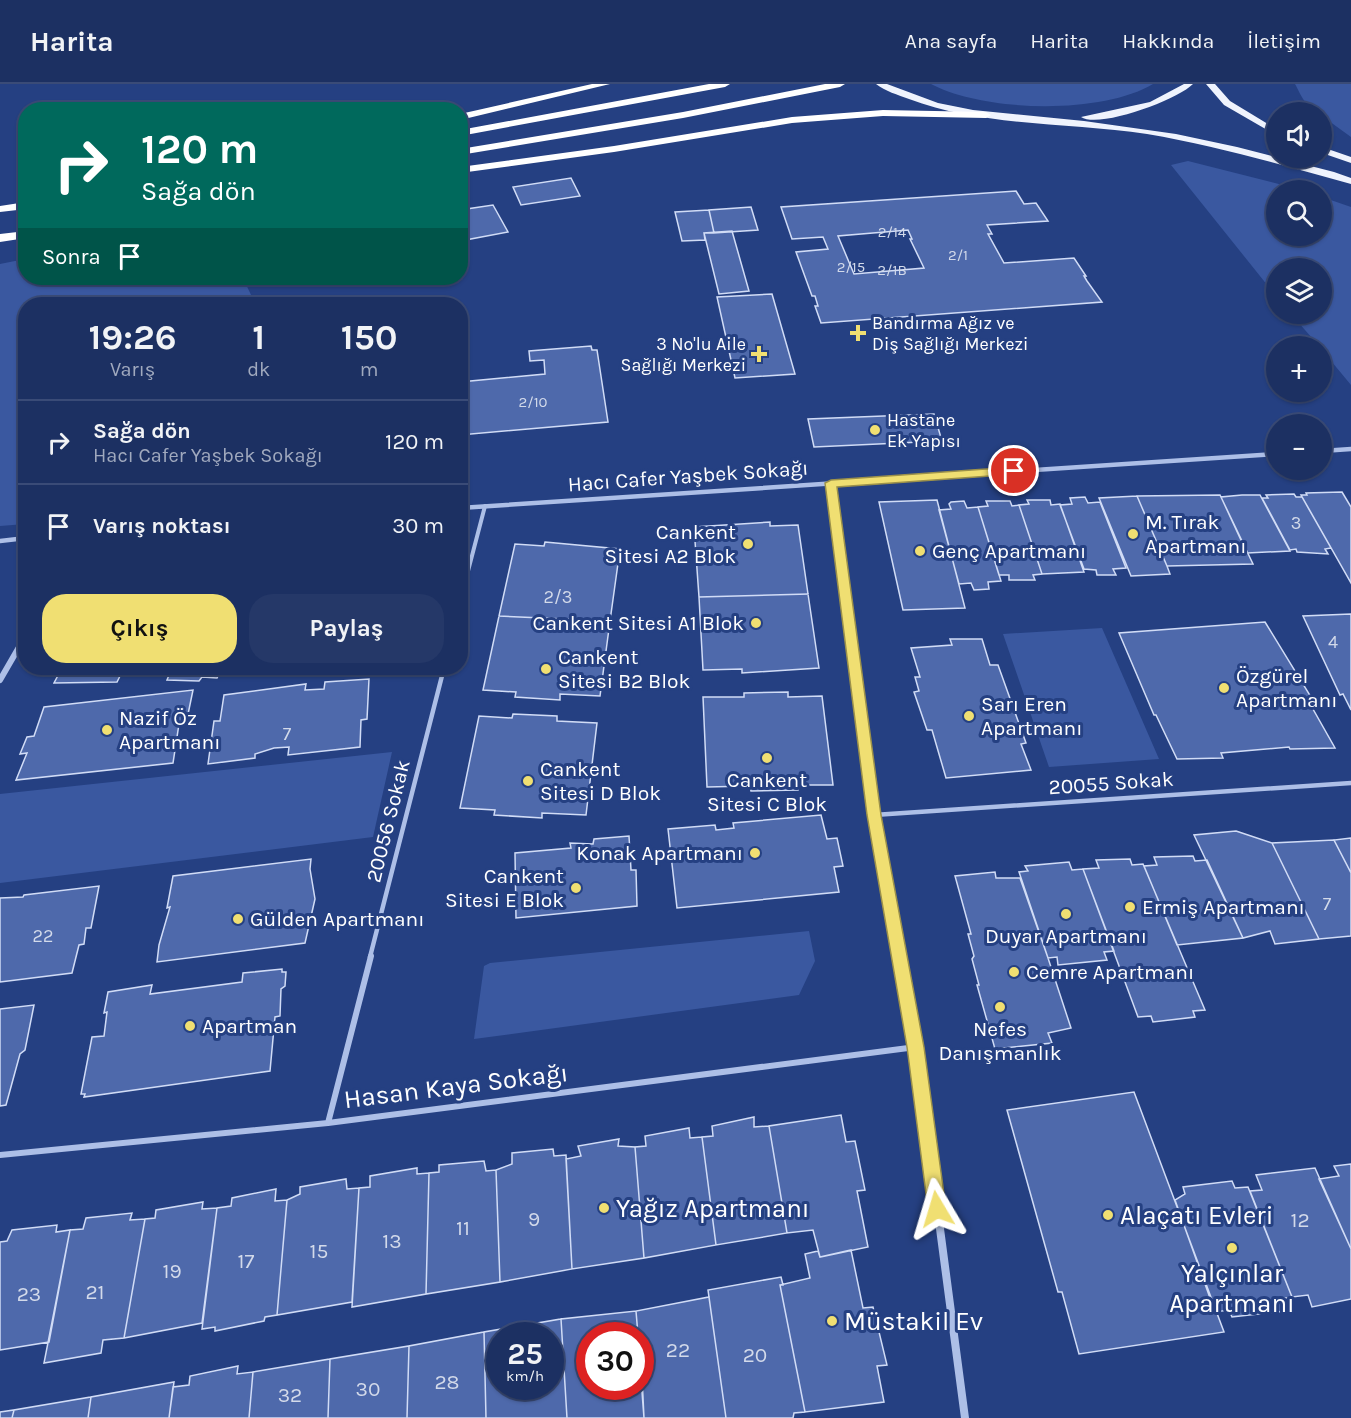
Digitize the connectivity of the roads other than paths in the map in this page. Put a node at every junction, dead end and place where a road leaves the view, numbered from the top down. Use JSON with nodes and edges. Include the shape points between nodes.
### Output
{"nodes":[{"id":1,"x":605,"y":84,"type":"edge"},
{"id":2,"x":725,"y":84,"type":"edge"},
{"id":3,"x":840,"y":84,"type":"edge"},
{"id":4,"x":880,"y":84,"type":"edge"},
{"id":5,"x":1189,"y":84,"type":"edge"},
{"id":6,"x":1210,"y":84,"type":"edge"},
{"id":7,"x":986,"y":114,"type":"junction"},
{"id":8,"x":468,"y":115,"type":"edge"},
{"id":9,"x":1023,"y":118,"type":"junction"},
{"id":10,"x":1266,"y":126,"type":"edge"},
{"id":11,"x":468,"y":132,"type":"edge"},
{"id":12,"x":468,"y":151,"type":"edge"},
{"id":13,"x":1332,"y":153,"type":"edge"},
{"id":14,"x":1351,"y":160,"type":"edge"},
{"id":15,"x":468,"y":169,"type":"edge"},
{"id":16,"x":1351,"y":181,"type":"edge"},
{"id":17,"x":18,"y":206,"type":"edge"},
{"id":18,"x":0,"y":209,"type":"edge"},
{"id":19,"x":18,"y":235,"type":"edge"},
{"id":20,"x":0,"y":238,"type":"edge"},
{"id":21,"x":1351,"y":449,"type":"edge"},
{"id":22,"x":1332,"y":450,"type":"edge"},
{"id":23,"x":1266,"y":455,"type":"edge"},
{"id":24,"x":831,"y":483,"type":"junction"},
{"id":25,"x":484,"y":506,"type":"junction"},
{"id":26,"x":468,"y":507,"type":"edge"},
{"id":27,"x":18,"y":539,"type":"edge"},
{"id":28,"x":0,"y":541,"type":"edge"},
{"id":29,"x":468,"y":569,"type":"edge"},
{"id":30,"x":18,"y":649,"type":"edge"},
{"id":31,"x":442,"y":675,"type":"edge"},
{"id":32,"x":0,"y":680,"type":"edge"},
{"id":33,"x":1351,"y":783,"type":"edge"},
{"id":34,"x":874,"y":815,"type":"junction"},
{"id":35,"x":916,"y":1047,"type":"junction"},
{"id":36,"x":328,"y":1123,"type":"junction"},
{"id":37,"x":0,"y":1155,"type":"edge"},
{"id":38,"x":965,"y":1418,"type":"edge"}],
"edges":[{"from":1,"to":8,"type":"highway"},
{"from":2,"to":11,"type":"highway"},
{"from":3,"to":12,"type":"highway"},
{"from":4,"to":7,"type":"main road","via":[[926,102]]},
{"from":5,"to":9,"type":"main road","via":[[1159,102],[1121,112],[1074,118]]},
{"from":6,"to":10,"type":"main road","via":[[1227,103]]},
{"from":7,"to":9,"type":"main road"},
{"from":7,"to":15,"type":"highway","via":[[883,113],[792,120]]},
{"from":9,"to":16,"type":"main road","via":[[1180,138],[1252,153]]},
{"from":13,"to":14,"type":"main road"},
{"from":17,"to":18,"type":"highway"},
{"from":19,"to":20,"type":"highway"},
{"from":21,"to":22,"type":"street"},
{"from":23,"to":24,"type":"street","name":"Hacı Cafer Yaşbek Sokağı"},
{"from":24,"to":25,"type":"street","name":"Hacı Cafer Yaşbek Sokağı"},
{"from":24,"to":34,"type":"street"},
{"from":25,"to":26,"type":"street","name":"Hacı Cafer Yaşbek Sokağı"},
{"from":25,"to":29,"type":"lane"},
{"from":27,"to":28,"type":"street"},
{"from":30,"to":32,"type":"street"},
{"from":31,"to":36,"type":"lane","name":"20056 Sokak"},
{"from":33,"to":34,"type":"lane","name":"20055 Sokak"},
{"from":34,"to":35,"type":"street"},
{"from":35,"to":36,"type":"lane","name":"Hasan Kaya Sokağı"},
{"from":35,"to":38,"type":"street"},
{"from":36,"to":37,"type":"lane","name":"Hasan Kaya Sokağı"}]}
